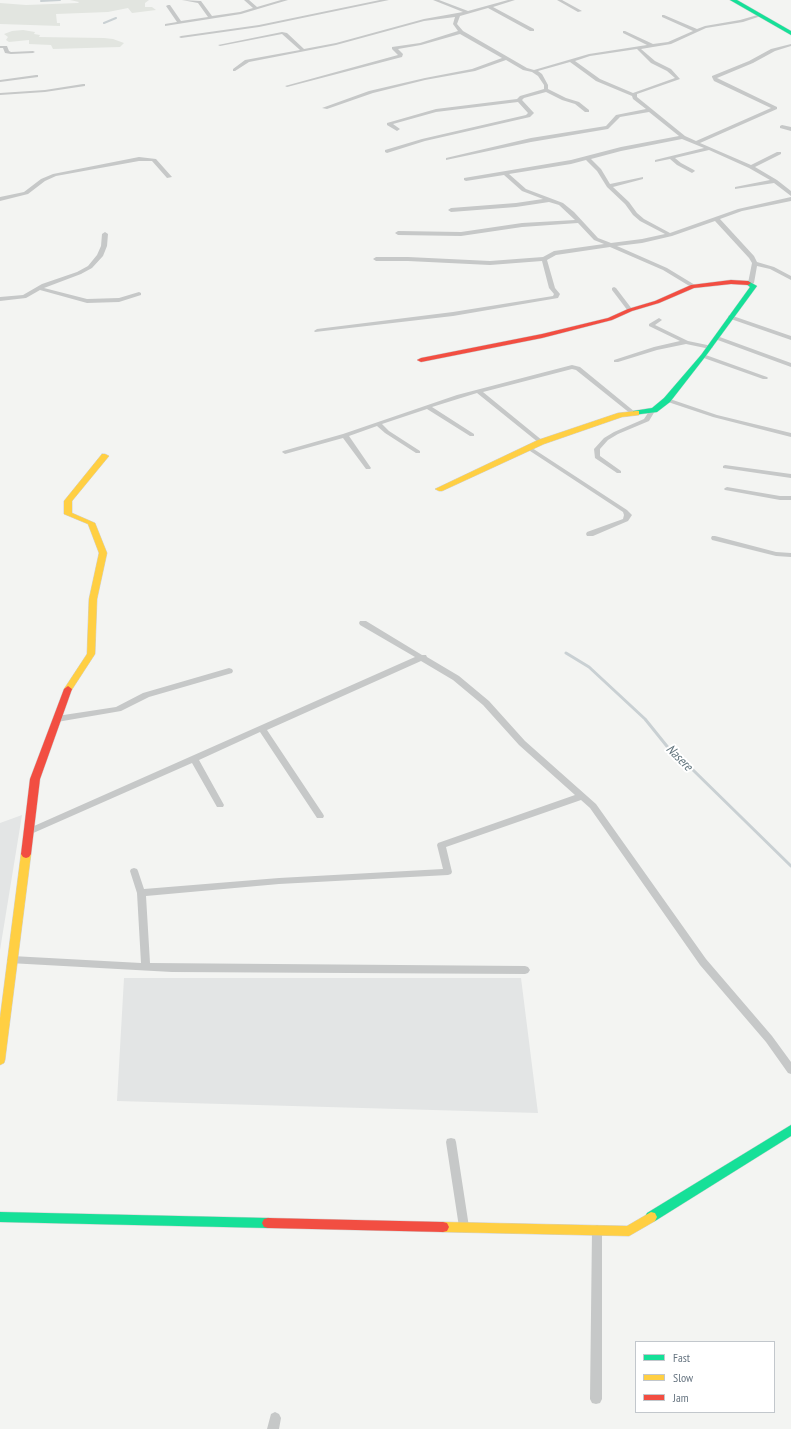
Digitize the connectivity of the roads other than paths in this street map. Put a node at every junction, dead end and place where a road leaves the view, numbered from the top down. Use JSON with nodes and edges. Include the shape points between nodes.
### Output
{"nodes":[{"id":1,"x":184,"y":0,"type":"edge"},
{"id":2,"x":246,"y":0,"type":"edge"},
{"id":3,"x":264,"y":0,"type":"edge"},
{"id":4,"x":286,"y":0,"type":"edge"},
{"id":5,"x":387,"y":0,"type":"edge"},
{"id":6,"x":435,"y":0,"type":"edge"},
{"id":7,"x":513,"y":0,"type":"edge"},
{"id":8,"x":559,"y":0,"type":"edge"},
{"id":9,"x":733,"y":0,"type":"edge"},
{"id":10,"x":269,"y":4,"type":"junction"},
{"id":11,"x":168,"y":6,"type":"dead end"},
{"id":12,"x":488,"y":6,"type":"junction"},
{"id":13,"x":256,"y":8,"type":"junction"},
{"id":14,"x":580,"y":11,"type":"dead end"},
{"id":15,"x":466,"y":12,"type":"junction"},
{"id":16,"x":458,"y":15,"type":"junction"},
{"id":17,"x":759,"y":15,"type":"junction"},
{"id":18,"x":664,"y":16,"type":"dead end"},
{"id":19,"x":211,"y":18,"type":"junction"},
{"id":20,"x":180,"y":23,"type":"junction"},
{"id":21,"x":167,"y":25,"type":"dead end"},
{"id":22,"x":532,"y":30,"type":"dead end"},
{"id":23,"x":696,"y":30,"type":"junction"},
{"id":24,"x":461,"y":32,"type":"junction"},
{"id":25,"x":626,"y":32,"type":"dead end"},
{"id":26,"x":790,"y":33,"type":"edge"},
{"id":27,"x":181,"y":37,"type":"dead end"},
{"id":28,"x":791,"y":44,"type":"edge"},
{"id":29,"x":220,"y":45,"type":"dead end"},
{"id":30,"x":653,"y":46,"type":"junction"},
{"id":31,"x":0,"y":47,"type":"edge"},
{"id":32,"x":638,"y":48,"type":"junction"},
{"id":33,"x":302,"y":50,"type":"junction"},
{"id":34,"x":33,"y":52,"type":"dead end"},
{"id":35,"x":507,"y":58,"type":"junction"},
{"id":36,"x":571,"y":60,"type":"junction"},
{"id":37,"x":235,"y":70,"type":"dead end"},
{"id":38,"x":534,"y":71,"type":"junction"},
{"id":39,"x":36,"y":76,"type":"dead end"},
{"id":40,"x":0,"y":81,"type":"edge"},
{"id":41,"x":83,"y":85,"type":"dead end"},
{"id":42,"x":287,"y":86,"type":"dead end"},
{"id":43,"x":546,"y":90,"type":"junction"},
{"id":44,"x":0,"y":94,"type":"edge"},
{"id":45,"x":634,"y":95,"type":"junction"},
{"id":46,"x":519,"y":100,"type":"junction"},
{"id":47,"x":325,"y":108,"type":"dead end"},
{"id":48,"x":650,"y":110,"type":"junction"},
{"id":49,"x":587,"y":111,"type":"dead end"},
{"id":50,"x":782,"y":127,"type":"dead end"},
{"id":51,"x":397,"y":129,"type":"dead end"},
{"id":52,"x":791,"y":129,"type":"edge"},
{"id":53,"x":683,"y":137,"type":"junction"},
{"id":54,"x":695,"y":143,"type":"junction"},
{"id":55,"x":708,"y":149,"type":"junction"},
{"id":56,"x":387,"y":151,"type":"dead end"},
{"id":57,"x":779,"y":153,"type":"dead end"},
{"id":58,"x":588,"y":158,"type":"junction"},
{"id":59,"x":672,"y":158,"type":"junction"},
{"id":60,"x":448,"y":159,"type":"dead end"},
{"id":61,"x":657,"y":161,"type":"dead end"},
{"id":62,"x":751,"y":168,"type":"junction"},
{"id":63,"x":692,"y":171,"type":"dead end"},
{"id":64,"x":505,"y":172,"type":"junction"},
{"id":65,"x":169,"y":178,"type":"dead end"},
{"id":66,"x":641,"y":178,"type":"dead end"},
{"id":67,"x":466,"y":179,"type":"dead end"},
{"id":68,"x":775,"y":181,"type":"junction"},
{"id":69,"x":609,"y":186,"type":"junction"},
{"id":70,"x":737,"y":188,"type":"dead end"},
{"id":71,"x":791,"y":194,"type":"edge"},
{"id":72,"x":0,"y":199,"type":"edge"},
{"id":73,"x":791,"y":199,"type":"edge"},
{"id":74,"x":550,"y":200,"type":"junction"},
{"id":75,"x":451,"y":210,"type":"dead end"},
{"id":76,"x":717,"y":219,"type":"junction"},
{"id":77,"x":580,"y":221,"type":"junction"},
{"id":78,"x":398,"y":233,"type":"dead end"},
{"id":79,"x":105,"y":234,"type":"dead end"},
{"id":80,"x":670,"y":235,"type":"junction"},
{"id":81,"x":612,"y":245,"type":"junction"},
{"id":82,"x":376,"y":259,"type":"dead end"},
{"id":83,"x":544,"y":259,"type":"junction"},
{"id":84,"x":756,"y":263,"type":"junction"},
{"id":85,"x":791,"y":278,"type":"edge"},
{"id":86,"x":751,"y":283,"type":"junction"},
{"id":87,"x":693,"y":286,"type":"junction"},
{"id":88,"x":39,"y":288,"type":"junction"},
{"id":89,"x":614,"y":289,"type":"dead end"},
{"id":90,"x":138,"y":294,"type":"dead end"},
{"id":91,"x":0,"y":300,"type":"edge"},
{"id":92,"x":630,"y":310,"type":"junction"},
{"id":93,"x":730,"y":317,"type":"junction"},
{"id":94,"x":659,"y":320,"type":"dead end"},
{"id":95,"x":317,"y":331,"type":"dead end"},
{"id":96,"x":717,"y":338,"type":"junction"},
{"id":97,"x":791,"y":338,"type":"edge"},
{"id":98,"x":686,"y":342,"type":"junction"},
{"id":99,"x":710,"y":347,"type":"junction"},
{"id":100,"x":703,"y":356,"type":"junction"},
{"id":101,"x":420,"y":360,"type":"dead end"},
{"id":102,"x":616,"y":361,"type":"dead end"},
{"id":103,"x":791,"y":365,"type":"edge"},
{"id":104,"x":764,"y":378,"type":"dead end"},
{"id":105,"x":479,"y":392,"type":"junction"},
{"id":106,"x":667,"y":400,"type":"junction"},
{"id":107,"x":429,"y":408,"type":"junction"},
{"id":108,"x":652,"y":411,"type":"junction"},
{"id":109,"x":633,"y":413,"type":"junction"},
{"id":110,"x":378,"y":424,"type":"junction"},
{"id":111,"x":345,"y":435,"type":"junction"},
{"id":112,"x":791,"y":435,"type":"edge"},
{"id":113,"x":472,"y":436,"type":"dead end"},
{"id":114,"x":541,"y":442,"type":"junction"},
{"id":115,"x":529,"y":448,"type":"junction"},
{"id":116,"x":285,"y":452,"type":"dead end"},
{"id":117,"x":418,"y":452,"type":"dead end"},
{"id":118,"x":105,"y":456,"type":"dead end"},
{"id":119,"x":725,"y":467,"type":"dead end"},
{"id":120,"x":368,"y":468,"type":"dead end"},
{"id":121,"x":618,"y":472,"type":"dead end"},
{"id":122,"x":791,"y":476,"type":"edge"},
{"id":123,"x":439,"y":489,"type":"dead end"},
{"id":124,"x":727,"y":489,"type":"dead end"},
{"id":125,"x":791,"y":498,"type":"edge"},
{"id":126,"x":590,"y":534,"type":"dead end"},
{"id":127,"x":715,"y":538,"type":"dead end"},
{"id":128,"x":791,"y":555,"type":"edge"},
{"id":129,"x":363,"y":623,"type":"dead end"},
{"id":130,"x":423,"y":658,"type":"junction"},
{"id":131,"x":229,"y":672,"type":"dead end"},
{"id":132,"x":57,"y":719,"type":"junction"},
{"id":133,"x":262,"y":729,"type":"junction"},
{"id":134,"x":194,"y":758,"type":"junction"},
{"id":135,"x":582,"y":796,"type":"junction"},
{"id":136,"x":220,"y":806,"type":"dead end"},
{"id":137,"x":320,"y":816,"type":"dead end"},
{"id":138,"x":28,"y":832,"type":"junction"},
{"id":139,"x":134,"y":871,"type":"dead end"},
{"id":140,"x":141,"y":893,"type":"junction"},
{"id":141,"x":12,"y":960,"type":"junction"},
{"id":142,"x":146,"y":967,"type":"junction"},
{"id":143,"x":525,"y":970,"type":"dead end"},
{"id":144,"x":0,"y":1060,"type":"edge"},
{"id":145,"x":791,"y":1070,"type":"edge"},
{"id":146,"x":791,"y":1130,"type":"edge"},
{"id":147,"x":451,"y":1142,"type":"dead end"},
{"id":148,"x":0,"y":1217,"type":"edge"},
{"id":149,"x":464,"y":1227,"type":"junction"},
{"id":150,"x":597,"y":1230,"type":"junction"},
{"id":151,"x":596,"y":1399,"type":"dead end"}],
"edges":[{"from":1,"to":19,"type":"street","via":[[199,2]]},
{"from":2,"to":13,"type":"street"},
{"from":3,"to":10,"type":"street"},
{"from":4,"to":10,"type":"street"},
{"from":5,"to":27,"type":"street","via":[[259,26]]},
{"from":6,"to":15,"type":"street"},
{"from":7,"to":12,"type":"street"},
{"from":8,"to":14,"type":"street"},
{"from":9,"to":17,"type":"street"},
{"from":10,"to":13,"type":"street"},
{"from":11,"to":20,"type":"street"},
{"from":12,"to":15,"type":"street"},
{"from":12,"to":22,"type":"street"},
{"from":13,"to":19,"type":"street"},
{"from":15,"to":16,"type":"street"},
{"from":16,"to":24,"type":"street","via":[[454,24]]},
{"from":16,"to":33,"type":"street","via":[[424,20]]},
{"from":17,"to":23,"type":"street"},
{"from":17,"to":26,"type":"street"},
{"from":18,"to":23,"type":"street"},
{"from":19,"to":20,"type":"street"},
{"from":20,"to":21,"type":"street"},
{"from":23,"to":30,"type":"street","via":[[677,40]]},
{"from":24,"to":35,"type":"street"},
{"from":24,"to":42,"type":"street","via":[[421,44],[394,48],[400,56]]},
{"from":25,"to":30,"type":"street"},
{"from":28,"to":54,"type":"street","via":[[714,77],[775,108]]},
{"from":29,"to":33,"type":"street","via":[[282,33]]},
{"from":30,"to":32,"type":"street"},
{"from":31,"to":34,"type":"street","via":[[11,53]]},
{"from":32,"to":36,"type":"street"},
{"from":32,"to":45,"type":"street","via":[[678,79]]},
{"from":33,"to":37,"type":"street","via":[[247,60]]},
{"from":35,"to":38,"type":"street","via":[[525,69]]},
{"from":35,"to":47,"type":"street","via":[[473,70],[371,92]]},
{"from":36,"to":38,"type":"street"},
{"from":36,"to":45,"type":"street","via":[[598,80]]},
{"from":38,"to":43,"type":"street","via":[[540,75]]},
{"from":39,"to":40,"type":"street"},
{"from":41,"to":44,"type":"street"},
{"from":43,"to":46,"type":"street"},
{"from":43,"to":49,"type":"street","via":[[577,103]]},
{"from":45,"to":48,"type":"street"},
{"from":46,"to":51,"type":"street","via":[[436,111],[389,124]]},
{"from":46,"to":56,"type":"street","via":[[531,113],[528,116]]},
{"from":48,"to":53,"type":"street"},
{"from":48,"to":60,"type":"street","via":[[618,116],[608,127],[531,140]]},
{"from":50,"to":52,"type":"street"},
{"from":53,"to":54,"type":"street"},
{"from":53,"to":58,"type":"street"},
{"from":54,"to":55,"type":"street"},
{"from":55,"to":59,"type":"street"},
{"from":55,"to":62,"type":"street"},
{"from":57,"to":62,"type":"street"},
{"from":58,"to":64,"type":"street"},
{"from":58,"to":69,"type":"street"},
{"from":59,"to":61,"type":"street"},
{"from":59,"to":63,"type":"street"},
{"from":62,"to":68,"type":"street"},
{"from":64,"to":67,"type":"street"},
{"from":64,"to":74,"type":"street","via":[[524,190]]},
{"from":65,"to":72,"type":"street","via":[[154,160],[139,159],[55,175],[43,180],[26,193]]},
{"from":66,"to":69,"type":"street"},
{"from":68,"to":70,"type":"street"},
{"from":68,"to":71,"type":"street"},
{"from":69,"to":80,"type":"street","via":[[642,220]]},
{"from":73,"to":76,"type":"street","via":[[740,210]]},
{"from":74,"to":75,"type":"street"},
{"from":74,"to":77,"type":"street","via":[[561,204]]},
{"from":76,"to":80,"type":"street"},
{"from":76,"to":84,"type":"street"},
{"from":77,"to":78,"type":"street","via":[[522,225],[461,234]]},
{"from":77,"to":81,"type":"street","via":[[596,239]]},
{"from":79,"to":88,"type":"street","via":[[100,256],[90,267]]},
{"from":80,"to":81,"type":"street"},
{"from":81,"to":83,"type":"street","via":[[554,253]]},
{"from":81,"to":87,"type":"street","via":[[665,269]]},
{"from":82,"to":83,"type":"street","via":[[490,263]]},
{"from":83,"to":95,"type":"street","via":[[556,297],[453,314]]},
{"from":84,"to":85,"type":"street"},
{"from":84,"to":86,"type":"street"},
{"from":86,"to":87,"type":"street","via":[[731,282]]},
{"from":86,"to":93,"type":"street","via":[[753,288]]},
{"from":87,"to":92,"type":"street","via":[[657,302]]},
{"from":88,"to":90,"type":"street","via":[[87,301],[118,300]]},
{"from":88,"to":91,"type":"street","via":[[19,298]]},
{"from":89,"to":92,"type":"street"},
{"from":92,"to":101,"type":"street","via":[[610,319],[542,336]]},
{"from":93,"to":96,"type":"street"},
{"from":93,"to":97,"type":"street"},
{"from":94,"to":98,"type":"street","via":[[651,325]]},
{"from":96,"to":99,"type":"street"},
{"from":96,"to":103,"type":"street"},
{"from":98,"to":99,"type":"street"},
{"from":98,"to":102,"type":"street","via":[[656,348]]},
{"from":99,"to":100,"type":"street"},
{"from":100,"to":104,"type":"street"},
{"from":100,"to":106,"type":"street"},
{"from":105,"to":107,"type":"street","via":[[459,396]]},
{"from":105,"to":109,"type":"street","via":[[574,367]]},
{"from":105,"to":114,"type":"street"},
{"from":106,"to":108,"type":"street"},
{"from":106,"to":112,"type":"street","via":[[714,416]]},
{"from":107,"to":110,"type":"street"},
{"from":107,"to":113,"type":"street"},
{"from":108,"to":109,"type":"street"},
{"from":108,"to":121,"type":"street","via":[[647,420],[616,433],[597,449],[597,456]]},
{"from":109,"to":114,"type":"street"},
{"from":110,"to":111,"type":"street"},
{"from":110,"to":117,"type":"street"},
{"from":111,"to":116,"type":"street"},
{"from":111,"to":120,"type":"street"},
{"from":114,"to":115,"type":"street"},
{"from":115,"to":123,"type":"street"},
{"from":115,"to":126,"type":"street","via":[[628,515],[626,520]]},
{"from":118,"to":132,"type":"street","via":[[68,501],[68,514],[91,523],[103,553],[93,599],[91,654],[67,691]]},
{"from":119,"to":122,"type":"street"},
{"from":124,"to":125,"type":"street"},
{"from":127,"to":128,"type":"street","via":[[776,554]]},
{"from":129,"to":130,"type":"street"},
{"from":130,"to":133,"type":"street"},
{"from":130,"to":135,"type":"street","via":[[456,678],[486,703],[522,743]]},
{"from":131,"to":132,"type":"street","via":[[146,695],[118,709]]},
{"from":132,"to":138,"type":"street","via":[[35,779]]},
{"from":133,"to":134,"type":"street"},
{"from":133,"to":137,"type":"street"},
{"from":134,"to":136,"type":"street"},
{"from":134,"to":138,"type":"street"},
{"from":135,"to":140,"type":"street","via":[[441,845],[448,872],[279,881]]},
{"from":135,"to":145,"type":"street","via":[[594,806],[703,962],[769,1039]]},
{"from":138,"to":141,"type":"street"},
{"from":139,"to":140,"type":"street"},
{"from":140,"to":142,"type":"street"},
{"from":141,"to":142,"type":"street"},
{"from":141,"to":144,"type":"street"},
{"from":142,"to":143,"type":"street"},
{"from":146,"to":150,"type":"street","via":[[629,1231]]},
{"from":147,"to":149,"type":"street"},
{"from":148,"to":149,"type":"street"},
{"from":149,"to":150,"type":"street"},
{"from":150,"to":151,"type":"street"}]}
